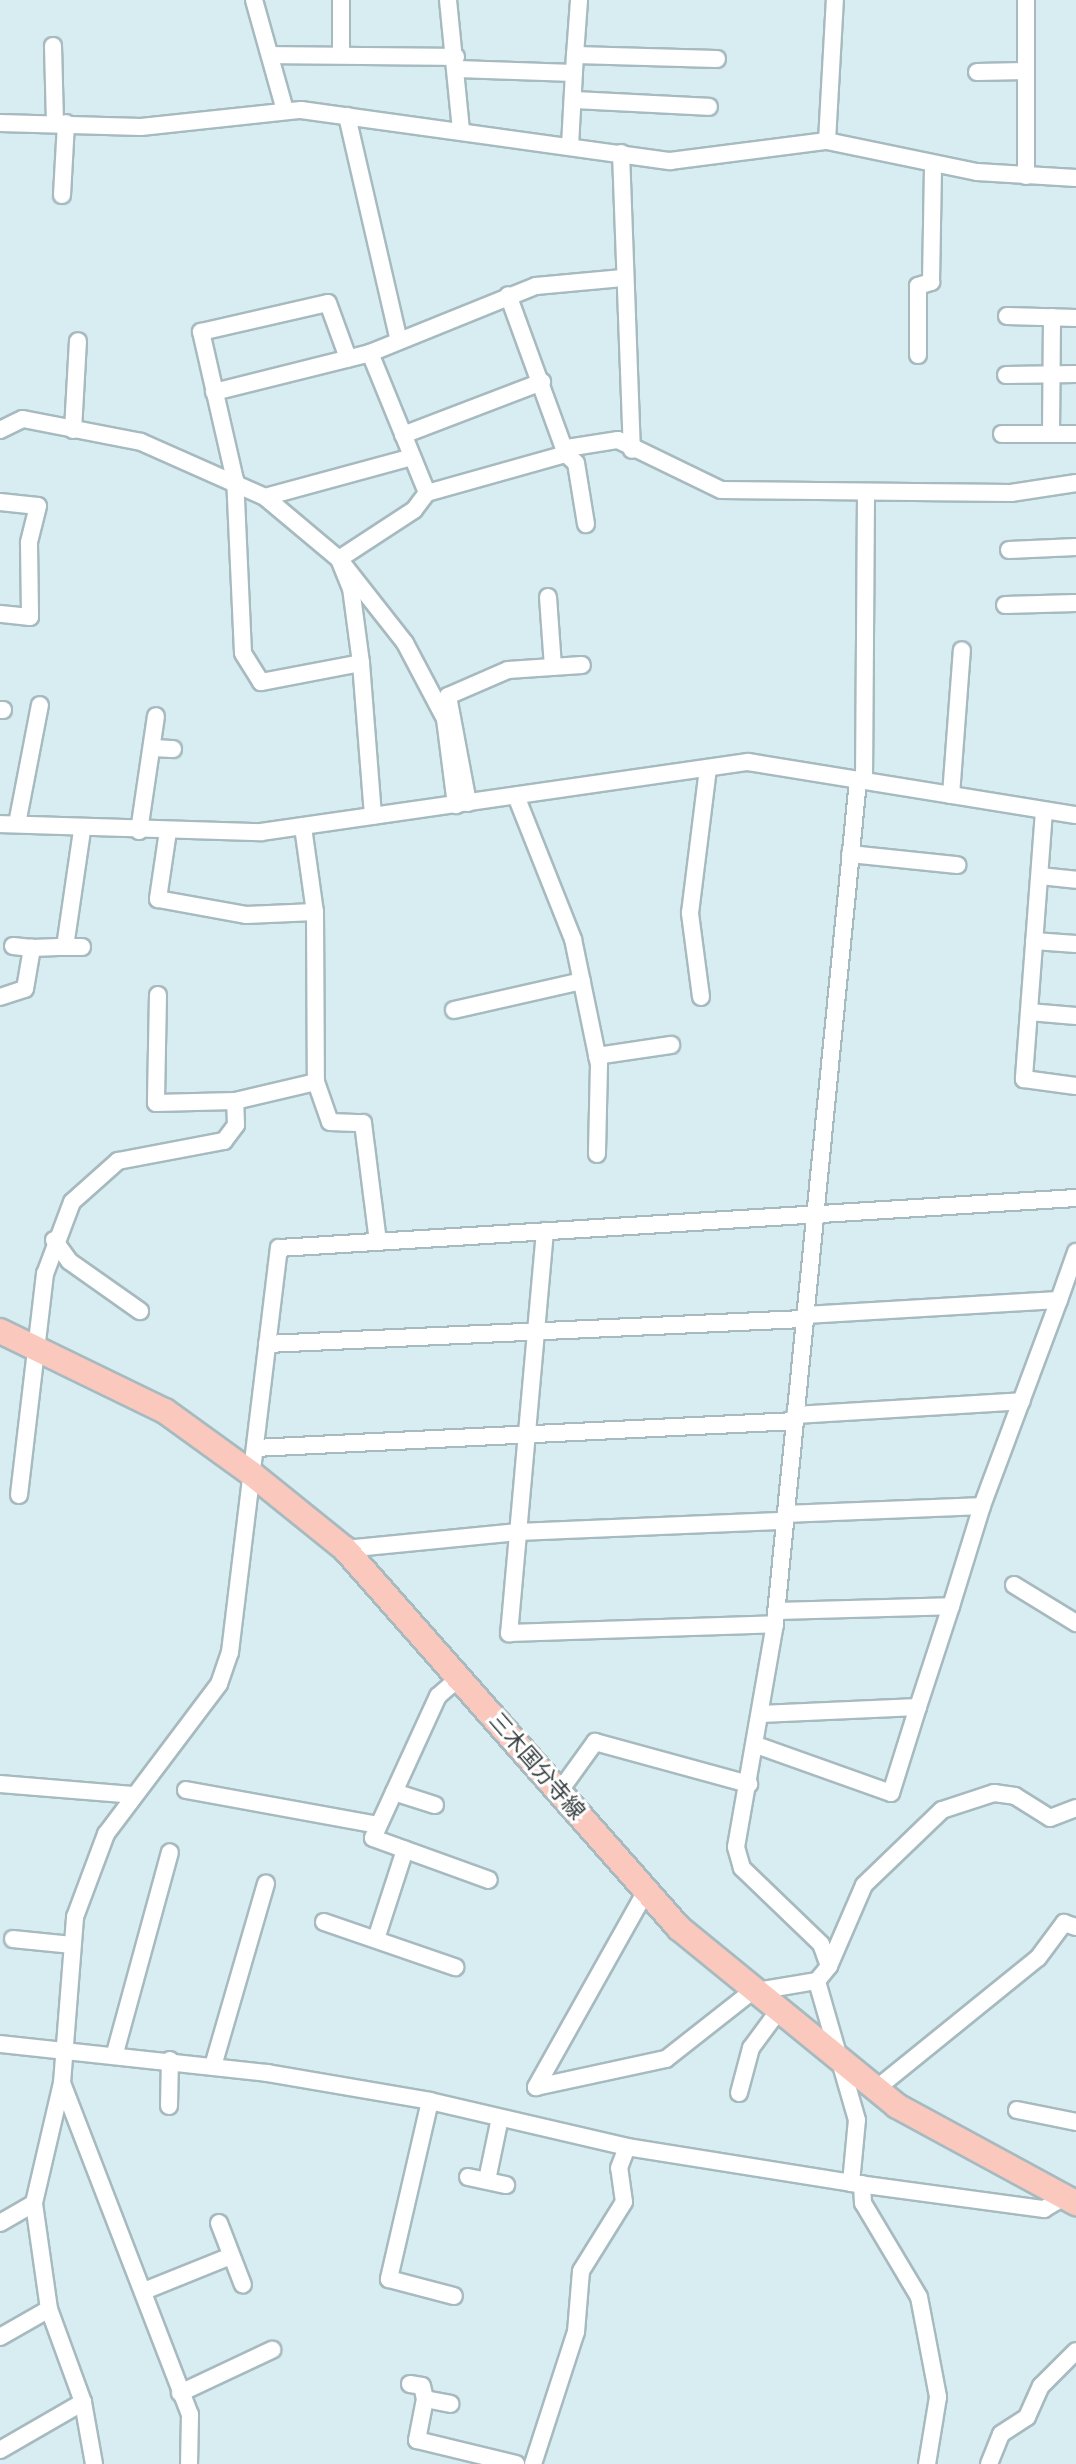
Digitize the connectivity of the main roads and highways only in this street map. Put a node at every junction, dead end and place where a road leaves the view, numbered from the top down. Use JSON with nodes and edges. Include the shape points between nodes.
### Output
{"nodes":[{"id":1,"x":0,"y":1331,"type":"edge"},
{"id":2,"x":1070,"y":2200,"type":"edge"}],
"edges":[{"from":1,"to":2,"type":"main road","name":"三木国分寺線","via":[[165,1411],[345,1549],[646,1891],[751,1992],[876,2089]]}]}
